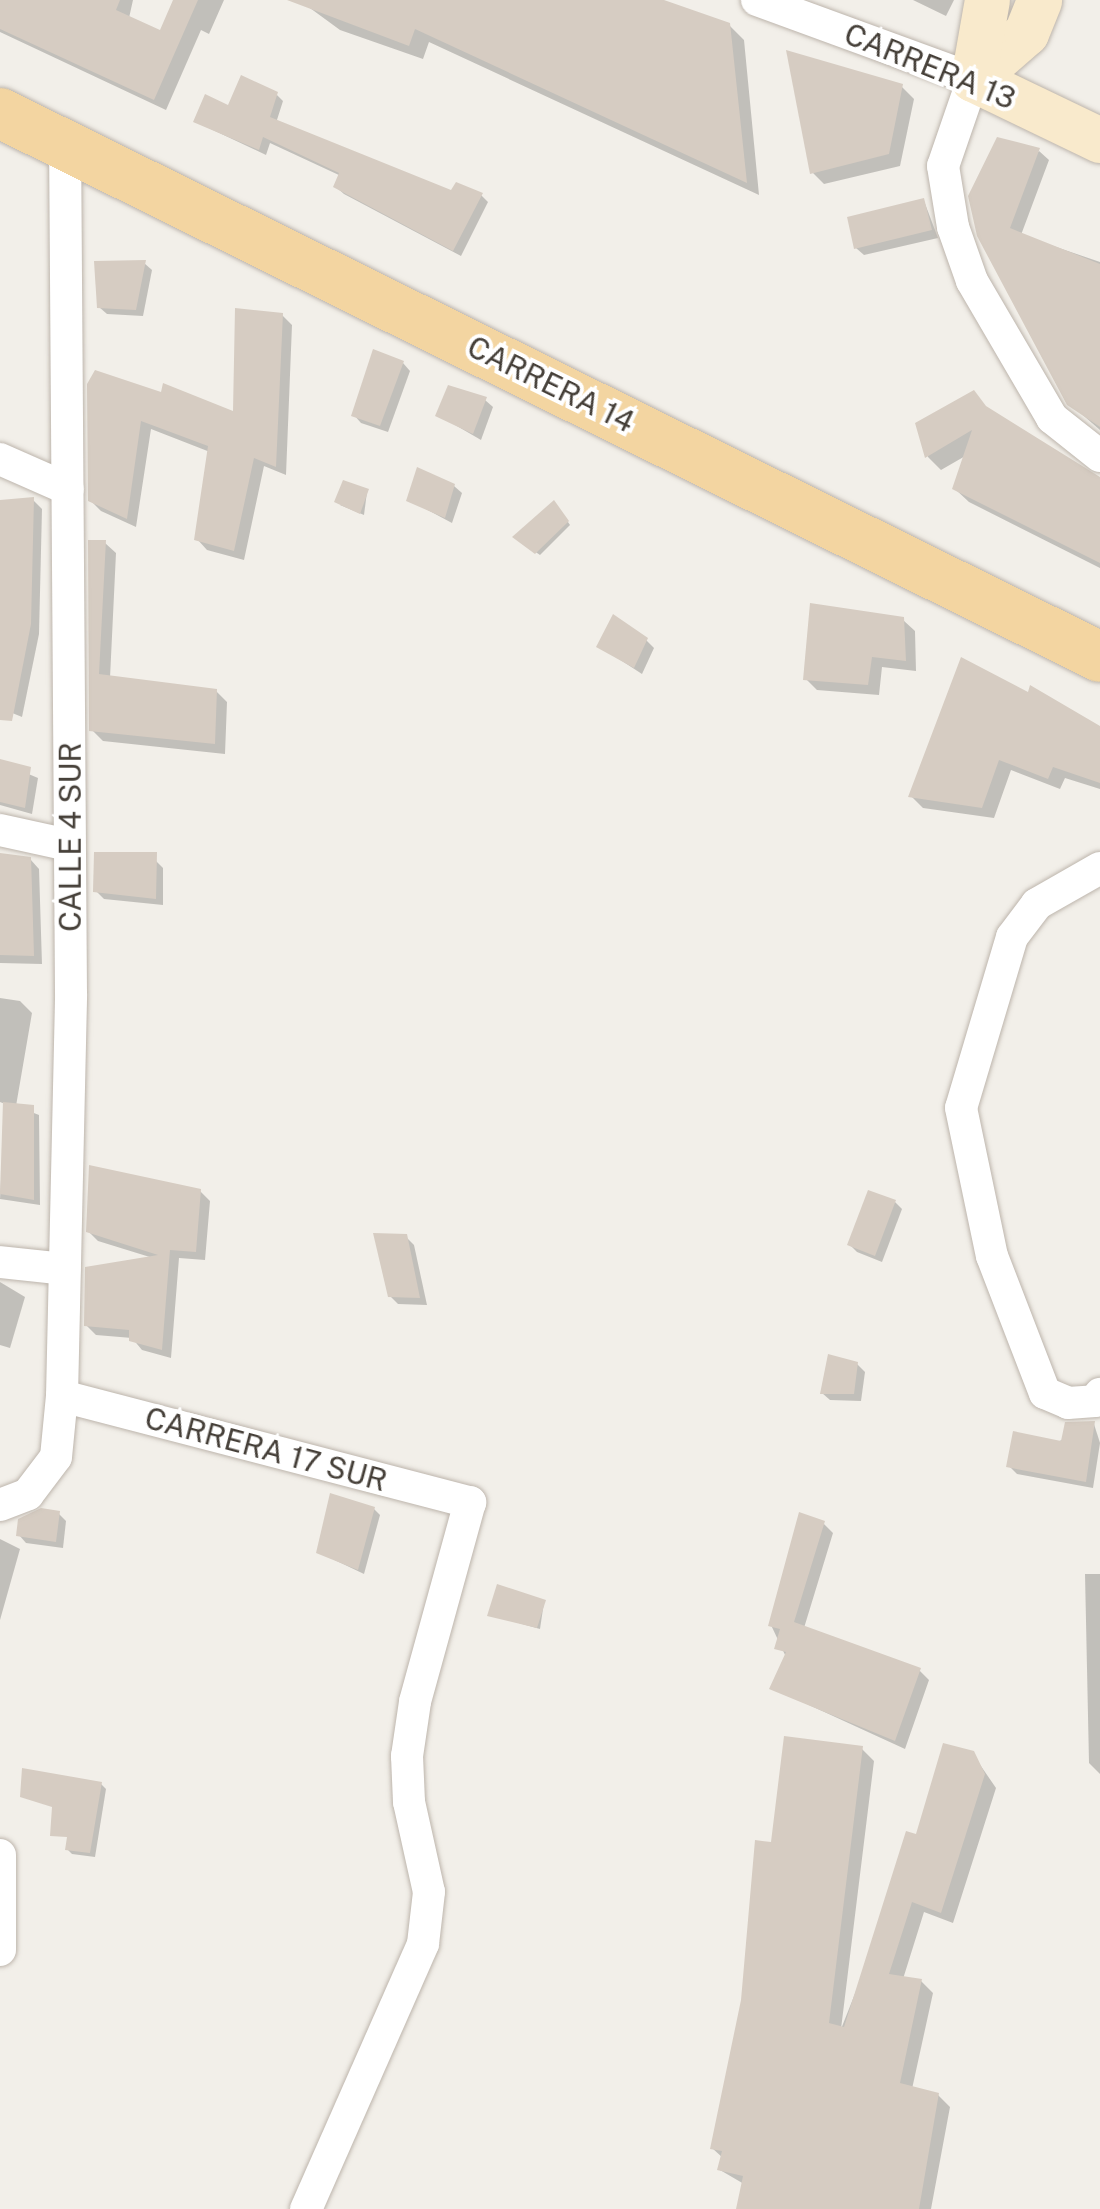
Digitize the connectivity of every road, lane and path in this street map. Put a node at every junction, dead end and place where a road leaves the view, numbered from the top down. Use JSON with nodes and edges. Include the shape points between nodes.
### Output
{"nodes":[{"id":1,"x":756,"y":0,"type":"edge"},
{"id":2,"x":987,"y":0,"type":"edge"},
{"id":3,"x":1038,"y":0,"type":"edge"},
{"id":4,"x":973,"y":79,"type":"junction"},
{"id":5,"x":0,"y":114,"type":"edge"},
{"id":6,"x":1100,"y":140,"type":"edge"},
{"id":7,"x":65,"y":141,"type":"junction"},
{"id":8,"x":1100,"y":456,"type":"edge"},
{"id":9,"x":0,"y":459,"type":"edge"},
{"id":10,"x":68,"y":489,"type":"junction"},
{"id":11,"x":1100,"y":657,"type":"edge"},
{"id":12,"x":0,"y":830,"type":"edge"},
{"id":13,"x":69,"y":846,"type":"junction"},
{"id":14,"x":1100,"y":868,"type":"edge"},
{"id":15,"x":0,"y":1262,"type":"edge"},
{"id":16,"x":65,"y":1269,"type":"junction"},
{"id":17,"x":1100,"y":1394,"type":"edge"},
{"id":18,"x":62,"y":1396,"type":"junction"},
{"id":19,"x":0,"y":1505,"type":"edge"},
{"id":20,"x":0,"y":1855,"type":"edge"},
{"id":21,"x":0,"y":1950,"type":"edge"},
{"id":22,"x":306,"y":2209,"type":"edge"}],
"edges":[{"from":1,"to":4,"type":"street","name":"CARRERA 13"},
{"from":2,"to":4,"type":"street"},
{"from":3,"to":4,"type":"street","via":[[1026,33]]},
{"from":4,"to":6,"type":"street","name":"CARRERA 13"},
{"from":4,"to":8,"type":"street","via":[[944,166],[953,227],[972,282],[1052,418]]},
{"from":5,"to":7,"type":"main road","name":"CARRERA 14"},
{"from":7,"to":10,"type":"street","name":"CALLE 4 SUR"},
{"from":7,"to":11,"type":"main road","name":"CARRERA 14"},
{"from":9,"to":10,"type":"street"},
{"from":10,"to":13,"type":"street","name":"CALLE 4 SUR"},
{"from":12,"to":13,"type":"street"},
{"from":13,"to":16,"type":"street","name":"CALLE 4 SUR"},
{"from":14,"to":17,"type":"street","via":[[1037,904],[1012,937],[961,1108],[992,1256],[1045,1393],[1068,1403],[1095,1401]]},
{"from":15,"to":16,"type":"street"},
{"from":16,"to":18,"type":"street","name":"CALLE 4 SUR"},
{"from":18,"to":19,"type":"street","name":"CALLE 4 SUR","via":[[56,1456],[28,1494]]},
{"from":18,"to":22,"type":"street","name":"CARRERA 17 SUR","via":[[470,1502],[415,1702],[407,1756],[409,1802],[430,1892],[423,1944]]},
{"from":20,"to":21,"type":"street"}]}
